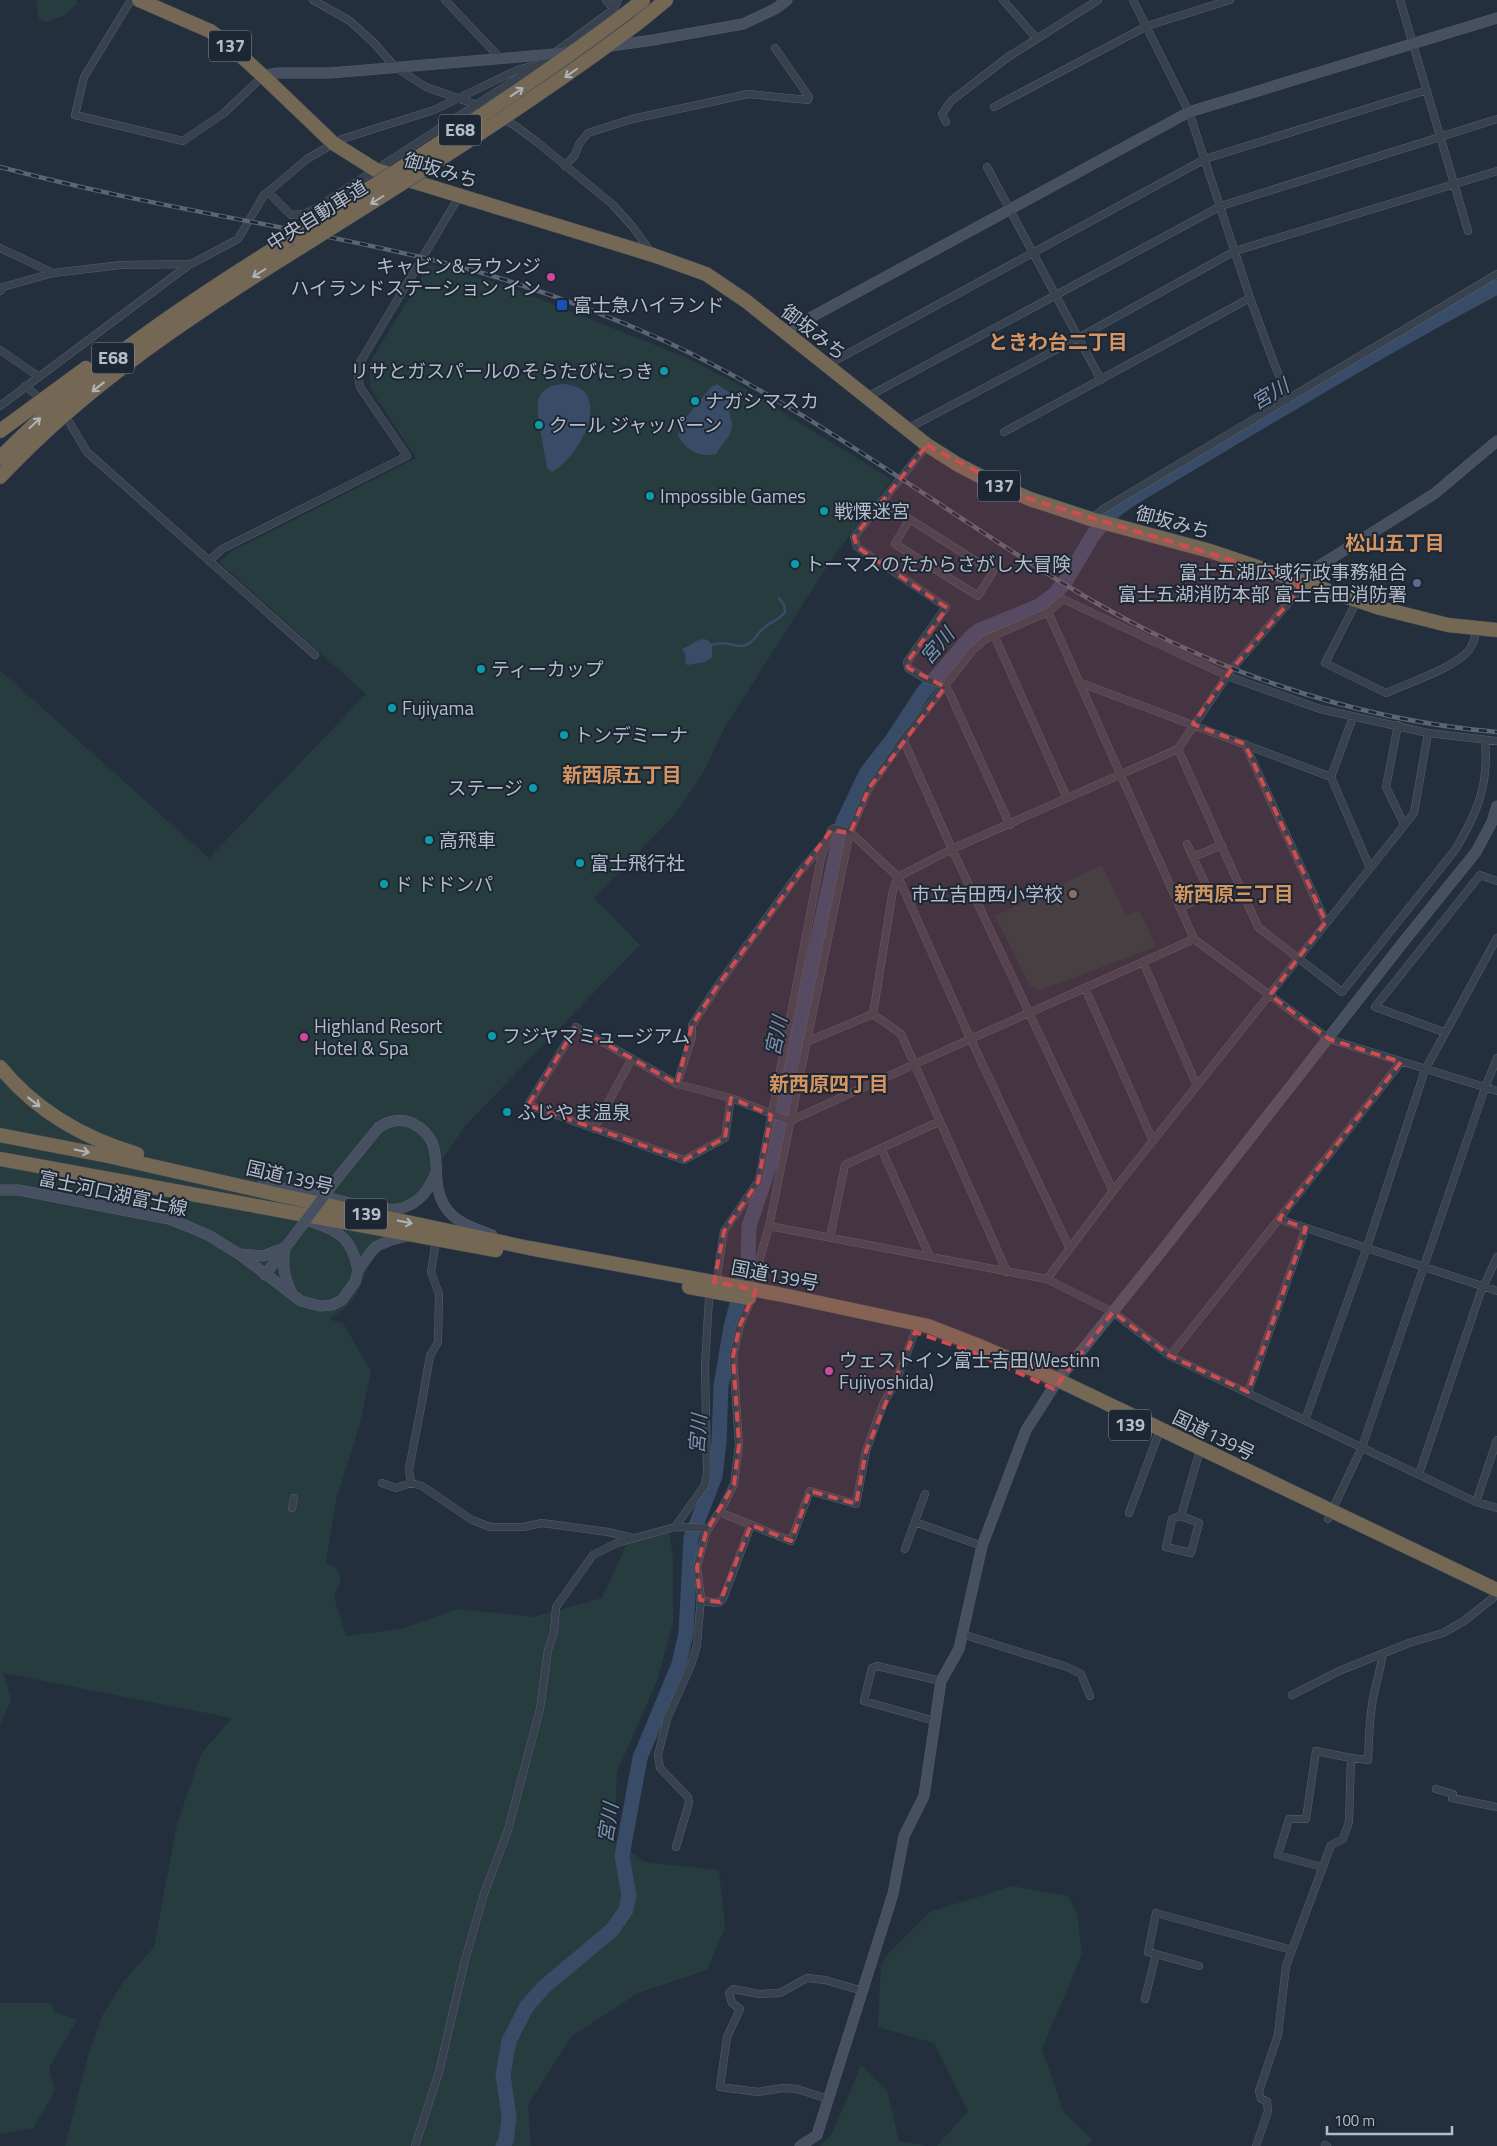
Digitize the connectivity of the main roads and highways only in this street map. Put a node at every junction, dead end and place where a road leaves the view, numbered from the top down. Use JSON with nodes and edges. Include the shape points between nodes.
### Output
{"nodes":[{"id":1,"x":139,"y":0,"type":"edge"},
{"id":2,"x":643,"y":0,"type":"edge"},
{"id":3,"x":666,"y":0,"type":"edge"},
{"id":4,"x":236,"y":271,"type":"junction"},
{"id":5,"x":75,"y":405,"type":"junction"},
{"id":6,"x":0,"y":431,"type":"edge"},
{"id":7,"x":0,"y":458,"type":"edge"},
{"id":8,"x":0,"y":477,"type":"edge"},
{"id":9,"x":0,"y":487,"type":"edge"},
{"id":10,"x":1497,"y":630,"type":"edge"},
{"id":11,"x":0,"y":1067,"type":"edge"},
{"id":12,"x":0,"y":1135,"type":"edge"},
{"id":13,"x":0,"y":1151,"type":"edge"},
{"id":14,"x":0,"y":1159,"type":"edge"},
{"id":15,"x":80,"y":1174,"type":"junction"},
{"id":16,"x":204,"y":1177,"type":"junction"},
{"id":17,"x":715,"y":1287,"type":"junction"},
{"id":18,"x":750,"y":1293,"type":"junction"},
{"id":19,"x":1056,"y":1384,"type":"junction"},
{"id":20,"x":1330,"y":1515,"type":"junction"},
{"id":21,"x":1496,"y":1596,"type":"edge"}],
"edges":[{"from":1,"to":10,"type":"highway","name":"御坂みち","number":"137","via":[[210,31],[227,43],[333,143],[376,170],[653,254],[706,274],[746,301],[927,445],[993,483],[1030,499],[1113,526],[1210,551],[1357,601],[1429,621]]},
{"from":4,"to":2,"type":"highway","name":"中央自動車道","number":"E68","one_way":true,"bridge":true,"via":[[494,108]]},
{"from":3,"to":5,"type":"highway","name":"中央自動車道","number":"E68","one_way":true,"bridge":true,"via":[[574,71],[508,116],[200,311]]},
{"from":4,"to":6,"type":"highway","via":[[165,312]]},
{"from":7,"to":4,"type":"highway","name":"中央自動車道","number":"E68","one_way":true,"via":[[67,394],[108,361]]},
{"from":5,"to":8,"type":"highway","name":"中央自動車道","number":"E68"},
{"from":5,"to":9,"type":"highway"},
{"from":11,"to":16,"type":"highway","one_way":true,"via":[[32,1101],[70,1126],[93,1138]]},
{"from":12,"to":16,"type":"highway","name":"国道139号","number":"139","one_way":true},
{"from":13,"to":15,"type":"highway"},
{"from":14,"to":15,"type":"highway","name":"国道139号","number":"139"},
{"from":15,"to":17,"type":"highway","name":"国道139号","number":"139"},
{"from":16,"to":17,"type":"highway","name":"国道139号","number":"139","one_way":true},
{"from":17,"to":18,"type":"highway","name":"国道139号","number":"139"},
{"from":18,"to":19,"type":"highway","name":"国道139号","number":"139","via":[[945,1340]]},
{"from":18,"to":19,"type":"highway","name":"国道139号","number":"139","via":[[928,1326],[977,1344]]},
{"from":19,"to":20,"type":"highway","name":"国道139号","number":"139"},
{"from":19,"to":20,"type":"highway","name":"国道139号","number":"139","via":[[1198,1458]]},
{"from":20,"to":21,"type":"highway","name":"国道139号","number":"139"}]}
